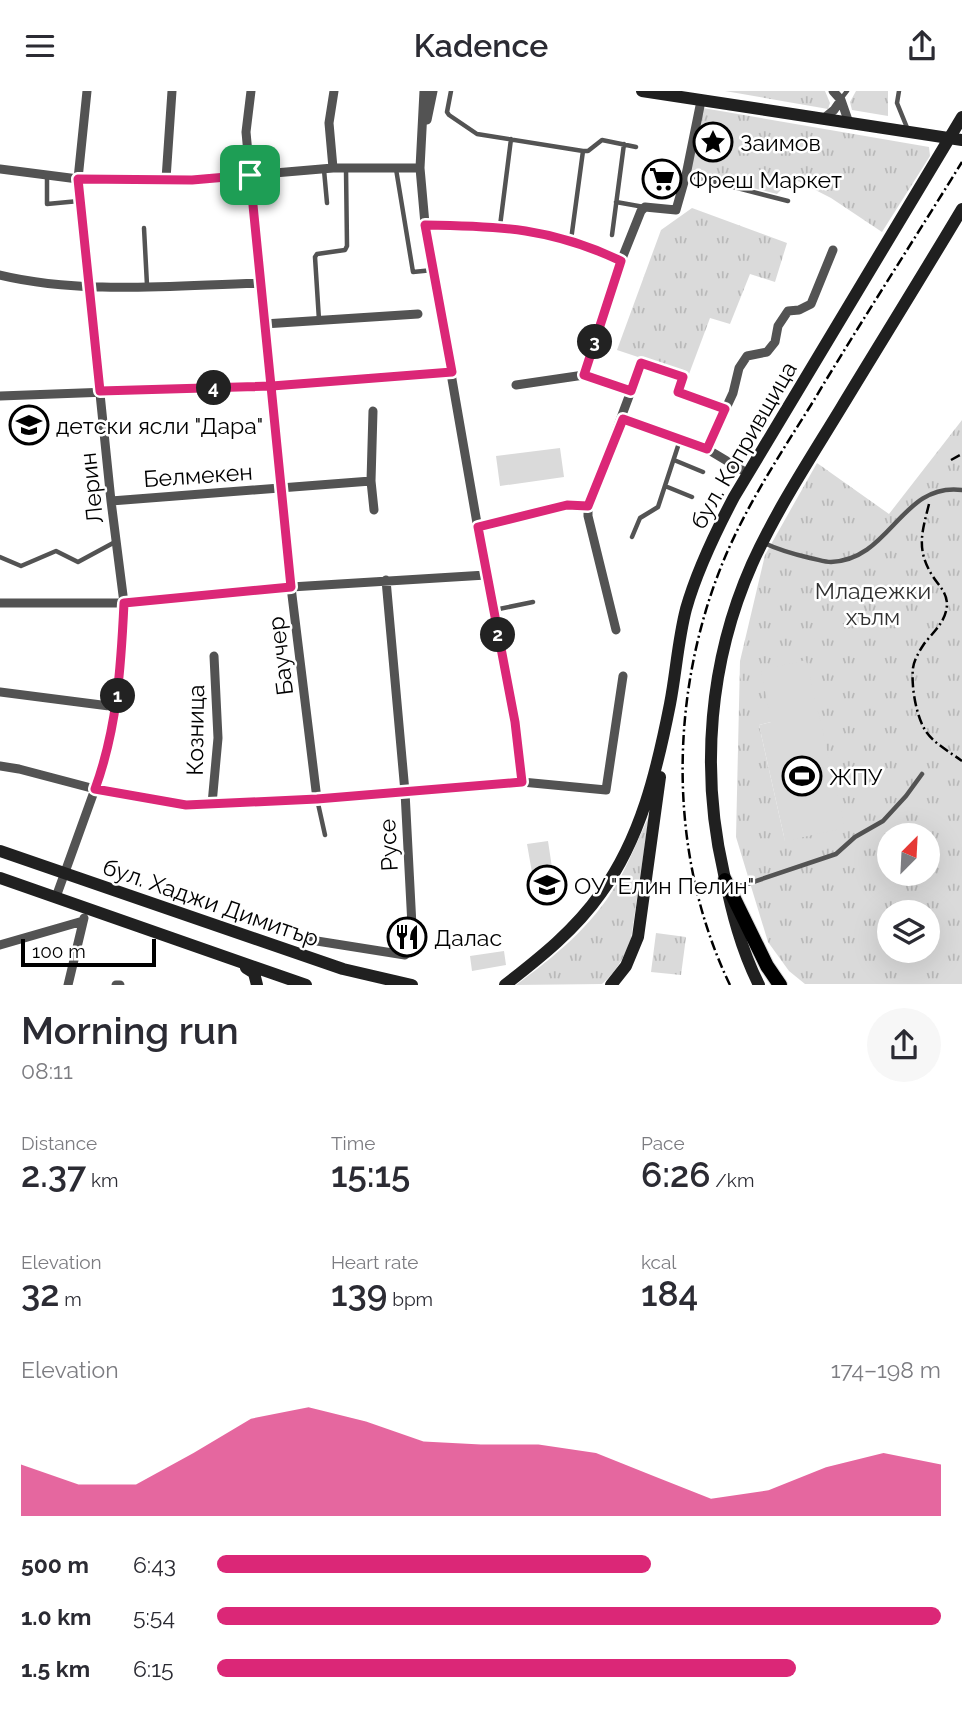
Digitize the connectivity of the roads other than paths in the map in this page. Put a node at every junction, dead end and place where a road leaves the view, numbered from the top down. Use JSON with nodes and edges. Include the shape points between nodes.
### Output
{"nodes":[{"id":1,"x":87,"y":91,"type":"edge"},
{"id":2,"x":172,"y":91,"type":"edge"},
{"id":3,"x":251,"y":91,"type":"edge"},
{"id":4,"x":334,"y":91,"type":"edge"},
{"id":5,"x":424,"y":91,"type":"edge"},
{"id":6,"x":433,"y":91,"type":"edge"},
{"id":7,"x":451,"y":91,"type":"edge"},
{"id":8,"x":642,"y":91,"type":"edge"},
{"id":9,"x":833,"y":91,"type":"edge"},
{"id":10,"x":847,"y":91,"type":"edge"},
{"id":11,"x":899,"y":91,"type":"edge"},
{"id":12,"x":841,"y":100,"type":"junction"},
{"id":13,"x":701,"y":101,"type":"junction"},
{"id":14,"x":962,"y":117,"type":"edge"},
{"id":15,"x":823,"y":119,"type":"junction"},
{"id":16,"x":849,"y":123,"type":"junction"},
{"id":17,"x":910,"y":134,"type":"junction"},
{"id":18,"x":511,"y":139,"type":"junction"},
{"id":19,"x":956,"y":140,"type":"edge"},
{"id":20,"x":624,"y":144,"type":"junction"},
{"id":21,"x":636,"y":147,"type":"dead end"},
{"id":22,"x":583,"y":151,"type":"junction"},
{"id":23,"x":421,"y":156,"type":"junction"},
{"id":24,"x":346,"y":168,"type":"junction"},
{"id":25,"x":396,"y":168,"type":"junction"},
{"id":26,"x":419,"y":168,"type":"junction"},
{"id":27,"x":0,"y":169,"type":"edge"},
{"id":28,"x":328,"y":169,"type":"junction"},
{"id":29,"x":47,"y":175,"type":"junction"},
{"id":30,"x":250,"y":175,"type":"junction"},
{"id":31,"x":686,"y":175,"type":"junction"},
{"id":32,"x":78,"y":179,"type":"junction"},
{"id":33,"x":166,"y":179,"type":"junction"},
{"id":34,"x":80,"y":201,"type":"junction"},
{"id":35,"x":788,"y":201,"type":"dead end"},
{"id":36,"x":616,"y":202,"type":"junction"},
{"id":37,"x":327,"y":204,"type":"dead end"},
{"id":38,"x":645,"y":207,"type":"junction"},
{"id":39,"x":962,"y":209,"type":"edge"},
{"id":40,"x":425,"y":225,"type":"junction"},
{"id":41,"x":500,"y":226,"type":"junction"},
{"id":42,"x":145,"y":228,"type":"dead end"},
{"id":43,"x":612,"y":235,"type":"dead end"},
{"id":44,"x":571,"y":241,"type":"junction"},
{"id":45,"x":833,"y":250,"type":"dead end"},
{"id":46,"x":621,"y":261,"type":"junction"},
{"id":47,"x":433,"y":270,"type":"junction"},
{"id":48,"x":0,"y":275,"type":"edge"},
{"id":49,"x":261,"y":283,"type":"junction"},
{"id":50,"x":147,"y":285,"type":"junction"},
{"id":51,"x":89,"y":286,"type":"junction"},
{"id":52,"x":418,"y":314,"type":"dead end"},
{"id":53,"x":319,"y":320,"type":"junction"},
{"id":54,"x":264,"y":324,"type":"junction"},
{"id":55,"x":452,"y":372,"type":"junction"},
{"id":56,"x":584,"y":375,"type":"junction"},
{"id":57,"x":516,"y":385,"type":"dead end"},
{"id":58,"x":272,"y":386,"type":"junction"},
{"id":59,"x":100,"y":391,"type":"junction"},
{"id":60,"x":631,"y":391,"type":"junction"},
{"id":61,"x":0,"y":396,"type":"edge"},
{"id":62,"x":725,"y":409,"type":"junction"},
{"id":63,"x":373,"y":411,"type":"dead end"},
{"id":64,"x":623,"y":419,"type":"junction"},
{"id":65,"x":680,"y":440,"type":"junction"},
{"id":66,"x":707,"y":449,"type":"junction"},
{"id":67,"x":674,"y":460,"type":"junction"},
{"id":68,"x":703,"y":472,"type":"dead end"},
{"id":69,"x":747,"y":473,"type":"junction"},
{"id":70,"x":371,"y":481,"type":"junction"},
{"id":71,"x":665,"y":486,"type":"junction"},
{"id":72,"x":281,"y":488,"type":"junction"},
{"id":73,"x":962,"y":490,"type":"edge"},
{"id":74,"x":692,"y":496,"type":"dead end"},
{"id":75,"x":111,"y":501,"type":"junction"},
{"id":76,"x":588,"y":506,"type":"junction"},
{"id":77,"x":374,"y":510,"type":"dead end"},
{"id":78,"x":478,"y":527,"type":"junction"},
{"id":79,"x":632,"y":537,"type":"dead end"},
{"id":80,"x":116,"y":541,"type":"junction"},
{"id":81,"x":762,"y":542,"type":"junction"},
{"id":82,"x":0,"y":557,"type":"edge"},
{"id":83,"x":486,"y":575,"type":"junction"},
{"id":84,"x":386,"y":580,"type":"junction"},
{"id":85,"x":291,"y":587,"type":"junction"},
{"id":86,"x":533,"y":602,"type":"dead end"},
{"id":87,"x":0,"y":603,"type":"edge"},
{"id":88,"x":124,"y":603,"type":"junction"},
{"id":89,"x":493,"y":610,"type":"junction"},
{"id":90,"x":616,"y":630,"type":"dead end"},
{"id":91,"x":214,"y":656,"type":"dead end"},
{"id":92,"x":623,"y":676,"type":"dead end"},
{"id":93,"x":0,"y":692,"type":"edge"},
{"id":94,"x":670,"y":704,"type":"junction"},
{"id":95,"x":117,"y":707,"type":"junction"},
{"id":96,"x":0,"y":766,"type":"edge"},
{"id":97,"x":922,"y":774,"type":"dead end"},
{"id":98,"x":522,"y":782,"type":"junction"},
{"id":99,"x":95,"y":789,"type":"junction"},
{"id":100,"x":405,"y":792,"type":"junction"},
{"id":101,"x":317,"y":799,"type":"junction"},
{"id":102,"x":212,"y":804,"type":"junction"},
{"id":103,"x":325,"y":835,"type":"dead end"},
{"id":104,"x":0,"y":851,"type":"edge"},
{"id":105,"x":64,"y":874,"type":"junction"},
{"id":106,"x":0,"y":878,"type":"edge"},
{"id":107,"x":725,"y":880,"type":"junction"},
{"id":108,"x":56,"y":897,"type":"junction"},
{"id":109,"x":85,"y":915,"type":"junction"},
{"id":110,"x":298,"y":938,"type":"dead end"},
{"id":111,"x":0,"y":945,"type":"edge"},
{"id":112,"x":227,"y":958,"type":"junction"},
{"id":113,"x":68,"y":985,"type":"edge"},
{"id":114,"x":257,"y":985,"type":"edge"},
{"id":115,"x":306,"y":985,"type":"edge"},
{"id":116,"x":412,"y":985,"type":"edge"},
{"id":117,"x":505,"y":985,"type":"edge"},
{"id":118,"x":611,"y":985,"type":"edge"},
{"id":119,"x":759,"y":985,"type":"edge"},
{"id":120,"x":780,"y":985,"type":"edge"}],
"edges":[{"from":1,"to":32,"type":"street","name":"Лерин"},
{"from":2,"to":33,"type":"street"},
{"from":3,"to":30,"type":"street","name":"Баучер","via":[[246,132]]},
{"from":4,"to":28,"type":"street"},
{"from":5,"to":23,"type":"street"},
{"from":6,"to":23,"type":"street"},
{"from":7,"to":18,"type":"lane","via":[[449,115],[478,134]]},
{"from":8,"to":13,"type":"main road"},
{"from":9,"to":12,"type":"street"},
{"from":10,"to":12,"type":"lane"},
{"from":11,"to":17,"type":"lane","via":[[897,103]]},
{"from":12,"to":15,"type":"street"},
{"from":12,"to":16,"type":"street"},
{"from":13,"to":15,"type":"main road"},
{"from":13,"to":31,"type":"street"},
{"from":14,"to":19,"type":"main road","name":"бул. Копривщица"},
{"from":15,"to":16,"type":"main road"},
{"from":16,"to":17,"type":"main road"},
{"from":17,"to":19,"type":"main road"},
{"from":18,"to":22,"type":"lane"},
{"from":18,"to":41,"type":"lane"},
{"from":19,"to":69,"type":"main road","name":"бул. Копривщица"},
{"from":20,"to":21,"type":"lane"},
{"from":20,"to":22,"type":"lane","via":[[602,140]]},
{"from":20,"to":36,"type":"lane"},
{"from":22,"to":44,"type":"lane"},
{"from":23,"to":26,"type":"street"},
{"from":24,"to":25,"type":"street"},
{"from":24,"to":28,"type":"street"},
{"from":24,"to":53,"type":"lane","via":[[347,246],[315,257]]},
{"from":25,"to":26,"type":"street"},
{"from":25,"to":47,"type":"lane","via":[[413,272]]},
{"from":26,"to":40,"type":"street"},
{"from":27,"to":29,"type":"street"},
{"from":28,"to":30,"type":"street"},
{"from":28,"to":37,"type":"lane"},
{"from":29,"to":32,"type":"street"},
{"from":29,"to":34,"type":"lane","via":[[47,204]]},
{"from":30,"to":33,"type":"street"},
{"from":30,"to":49,"type":"street","name":"Баучер"},
{"from":31,"to":35,"type":"lane"},
{"from":31,"to":38,"type":"street","via":[[676,210]]},
{"from":32,"to":33,"type":"street"},
{"from":32,"to":34,"type":"street","name":"Лерин"},
{"from":34,"to":51,"type":"street","name":"Лерин"},
{"from":36,"to":38,"type":"lane"},
{"from":36,"to":43,"type":"lane"},
{"from":38,"to":46,"type":"street"},
{"from":39,"to":81,"type":"main road"},
{"from":40,"to":41,"type":"street"},
{"from":40,"to":47,"type":"street"},
{"from":41,"to":44,"type":"street"},
{"from":42,"to":50,"type":"lane"},
{"from":44,"to":46,"type":"street"},
{"from":45,"to":62,"type":"street","via":[[811,304],[788,311],[767,352],[747,356]]},
{"from":46,"to":56,"type":"street"},
{"from":47,"to":55,"type":"street"},
{"from":48,"to":51,"type":"street"},
{"from":49,"to":50,"type":"street"},
{"from":49,"to":54,"type":"street","name":"Баучер"},
{"from":50,"to":51,"type":"street"},
{"from":51,"to":59,"type":"street","name":"Лерин"},
{"from":52,"to":53,"type":"street"},
{"from":53,"to":54,"type":"street"},
{"from":54,"to":58,"type":"street","name":"Баучер"},
{"from":55,"to":58,"type":"street"},
{"from":55,"to":78,"type":"street"},
{"from":56,"to":57,"type":"street"},
{"from":56,"to":60,"type":"street"},
{"from":58,"to":59,"type":"street"},
{"from":58,"to":72,"type":"street","name":"Баучер"},
{"from":59,"to":61,"type":"street"},
{"from":59,"to":75,"type":"street","name":"Лерин"},
{"from":60,"to":62,"type":"lane","via":[[641,363],[683,377],[678,392]]},
{"from":60,"to":64,"type":"street"},
{"from":62,"to":66,"type":"street"},
{"from":63,"to":70,"type":"street"},
{"from":64,"to":65,"type":"street"},
{"from":64,"to":76,"type":"street"},
{"from":65,"to":66,"type":"street"},
{"from":65,"to":67,"type":"lane"},
{"from":66,"to":69,"type":"street"},
{"from":67,"to":68,"type":"lane"},
{"from":67,"to":71,"type":"lane"},
{"from":69,"to":94,"type":"main road","name":"бул. Копривщица","via":[[709,547],[686,610]]},
{"from":70,"to":72,"type":"street","name":"Белмекен"},
{"from":70,"to":77,"type":"street"},
{"from":71,"to":74,"type":"lane"},
{"from":71,"to":79,"type":"lane","via":[[658,507],[640,518]]},
{"from":72,"to":75,"type":"street","name":"Белмекен"},
{"from":72,"to":85,"type":"street","name":"Баучер"},
{"from":73,"to":81,"type":"lane","via":[[937,489],[924,496],[856,556],[831,562],[790,554]]},
{"from":75,"to":80,"type":"street","name":"Лерин"},
{"from":76,"to":78,"type":"street","via":[[567,505]]},
{"from":76,"to":90,"type":"street"},
{"from":78,"to":83,"type":"street"},
{"from":80,"to":82,"type":"lane","via":[[78,562],[56,551],[22,565]]},
{"from":80,"to":88,"type":"street","name":"Лерин"},
{"from":81,"to":107,"type":"main road","via":[[723,652],[714,706],[711,798]]},
{"from":83,"to":84,"type":"street"},
{"from":83,"to":89,"type":"street"},
{"from":84,"to":85,"type":"street"},
{"from":84,"to":100,"type":"street","name":"Русе"},
{"from":85,"to":88,"type":"street"},
{"from":85,"to":101,"type":"street","name":"Баучер"},
{"from":86,"to":89,"type":"lane"},
{"from":87,"to":88,"type":"street"},
{"from":88,"to":95,"type":"street","name":"Лерин"},
{"from":89,"to":98,"type":"street"},
{"from":91,"to":102,"type":"street","name":"Козница","via":[[218,738]]},
{"from":92,"to":98,"type":"street","via":[[606,790]]},
{"from":93,"to":95,"type":"street"},
{"from":94,"to":117,"type":"main road","name":"бул. Копривщица","via":[[648,799],[614,873],[574,927]]},
{"from":94,"to":118,"type":"main road","via":[[638,937],[626,966]]},
{"from":95,"to":99,"type":"street","name":"Лерин"},
{"from":96,"to":99,"type":"street"},
{"from":97,"to":107,"type":"lane","via":[[883,821],[836,854],[741,886]]},
{"from":98,"to":100,"type":"street"},
{"from":99,"to":102,"type":"street","via":[[186,805]]},
{"from":99,"to":105,"type":"street","name":"Лерин"},
{"from":100,"to":101,"type":"street"},
{"from":100,"to":110,"type":"street","name":"Русе","via":[[413,945],[409,952]]},
{"from":101,"to":102,"type":"street"},
{"from":101,"to":103,"type":"lane"},
{"from":104,"to":105,"type":"main road","name":"бул. Хаджи Димитър"},
{"from":105,"to":108,"type":"street","name":"Лерин"},
{"from":105,"to":116,"type":"main road","name":"бул. Хаджи Димитър","via":[[343,969]]},
{"from":106,"to":108,"type":"main road","name":"бул. Хаджи Димитър"},
{"from":107,"to":119,"type":"main road","via":[[741,945]]},
{"from":107,"to":120,"type":"main road"},
{"from":108,"to":109,"type":"main road","name":"бул. Хаджи Димитър"},
{"from":109,"to":111,"type":"street"},
{"from":109,"to":112,"type":"main road","name":"бул. Хаджи Димитър"},
{"from":109,"to":113,"type":"street"},
{"from":112,"to":114,"type":"main road","via":[[254,972]]},
{"from":112,"to":115,"type":"main road","name":"бул. Хаджи Димитър"}]}
